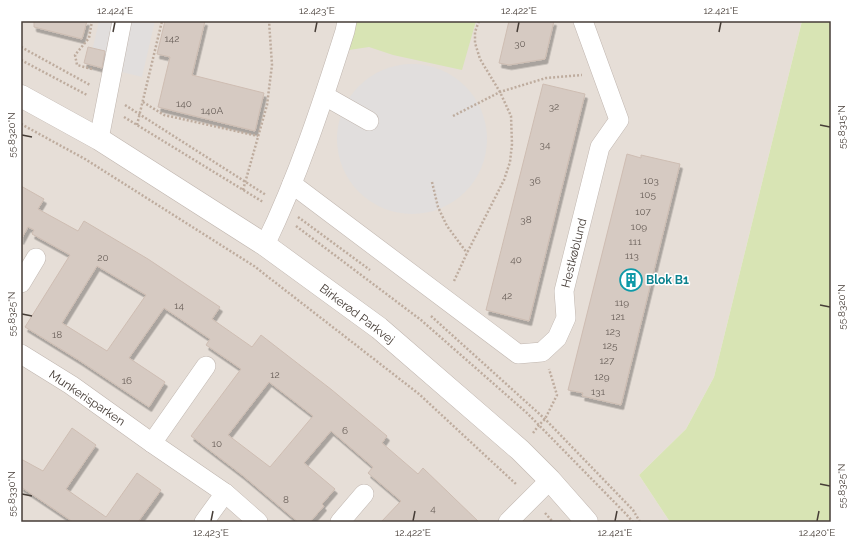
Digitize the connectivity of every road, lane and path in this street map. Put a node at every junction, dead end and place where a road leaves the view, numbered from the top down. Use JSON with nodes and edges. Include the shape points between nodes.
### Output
{"nodes":[{"id":1,"x":92,"y":21,"type":"edge"},
{"id":2,"x":122,"y":21,"type":"edge"},
{"id":3,"x":162,"y":21,"type":"edge"},
{"id":4,"x":269,"y":21,"type":"edge"},
{"id":5,"x":347,"y":21,"type":"edge"},
{"id":6,"x":479,"y":21,"type":"edge"},
{"id":7,"x":583,"y":21,"type":"edge"},
{"id":8,"x":21,"y":47,"type":"edge"},
{"id":9,"x":602,"y":73,"type":"junction"},
{"id":10,"x":111,"y":75,"type":"junction"},
{"id":11,"x":500,"y":92,"type":"junction"},
{"id":12,"x":107,"y":94,"type":"junction"},
{"id":13,"x":21,"y":96,"type":"edge"},
{"id":14,"x":325,"y":96,"type":"junction"},
{"id":15,"x":143,"y":102,"type":"junction"},
{"id":16,"x":140,"y":114,"type":"junction"},
{"id":17,"x":453,"y":116,"type":"dead end"},
{"id":18,"x":369,"y":122,"type":"dead end"},
{"id":19,"x":21,"y":124,"type":"edge"},
{"id":20,"x":137,"y":125,"type":"dead end"},
{"id":21,"x":258,"y":136,"type":"junction"},
{"id":22,"x":99,"y":139,"type":"junction"},
{"id":23,"x":246,"y":181,"type":"junction"},
{"id":24,"x":432,"y":182,"type":"dead end"},
{"id":25,"x":292,"y":184,"type":"junction"},
{"id":26,"x":243,"y":190,"type":"dead end"},
{"id":27,"x":283,"y":206,"type":"junction"},
{"id":28,"x":265,"y":246,"type":"junction"},
{"id":29,"x":467,"y":253,"type":"junction"},
{"id":30,"x":36,"y":258,"type":"dead end"},
{"id":31,"x":372,"y":272,"type":"dead end"},
{"id":32,"x":21,"y":283,"type":"edge"},
{"id":33,"x":446,"y":300,"type":"junction"},
{"id":34,"x":428,"y":314,"type":"dead end"},
{"id":35,"x":542,"y":352,"type":"junction"},
{"id":36,"x":21,"y":354,"type":"edge"},
{"id":37,"x":206,"y":366,"type":"dead end"},
{"id":38,"x":545,"y":419,"type":"junction"},
{"id":39,"x":533,"y":432,"type":"dead end"},
{"id":40,"x":152,"y":443,"type":"junction"},
{"id":41,"x":550,"y":480,"type":"junction"},
{"id":42,"x":225,"y":493,"type":"junction"},
{"id":43,"x":364,"y":494,"type":"dead end"},
{"id":44,"x":532,"y":498,"type":"junction"},
{"id":45,"x":204,"y":522,"type":"edge"},
{"id":46,"x":258,"y":522,"type":"edge"},
{"id":47,"x":340,"y":522,"type":"edge"},
{"id":48,"x":508,"y":522,"type":"edge"},
{"id":49,"x":553,"y":522,"type":"edge"},
{"id":50,"x":587,"y":522,"type":"edge"},
{"id":51,"x":640,"y":522,"type":"edge"}],
"edges":[{"from":1,"to":10,"type":"path","via":[[89,38],[75,55],[77,65]]},
{"from":2,"to":10,"type":"street"},
{"from":3,"to":15,"type":"path"},
{"from":4,"to":21,"type":"path","via":[[272,65],[267,105]]},
{"from":5,"to":14,"type":"street"},
{"from":6,"to":11,"type":"path","via":[[475,43],[480,59]]},
{"from":7,"to":9,"type":"street","name":"Hestkøblund"},
{"from":8,"to":12,"type":"path"},
{"from":9,"to":11,"type":"path","via":[[546,78]]},
{"from":9,"to":35,"type":"street","name":"Hestkøblund","via":[[619,120],[600,147],[564,291],[566,318],[557,338]]},
{"from":10,"to":12,"type":"street"},
{"from":11,"to":17,"type":"path"},
{"from":11,"to":29,"type":"path","via":[[511,116],[510,162],[504,180]]},
{"from":12,"to":16,"type":"path"},
{"from":12,"to":22,"type":"street"},
{"from":13,"to":22,"type":"street","name":"Birkerød Parkvej"},
{"from":14,"to":18,"type":"street"},
{"from":14,"to":25,"type":"street"},
{"from":15,"to":16,"type":"path"},
{"from":15,"to":21,"type":"path","via":[[164,115]]},
{"from":16,"to":20,"type":"path"},
{"from":16,"to":23,"type":"path"},
{"from":19,"to":44,"type":"path","via":[[85,159],[254,266],[419,394]]},
{"from":21,"to":23,"type":"path"},
{"from":22,"to":28,"type":"street","name":"Birkerød Parkvej"},
{"from":23,"to":26,"type":"path"},
{"from":23,"to":27,"type":"path"},
{"from":24,"to":29,"type":"path","via":[[438,208],[447,226]]},
{"from":25,"to":27,"type":"street"},
{"from":25,"to":33,"type":"street"},
{"from":27,"to":28,"type":"street"},
{"from":27,"to":31,"type":"path"},
{"from":28,"to":41,"type":"street","name":"Birkerød Parkvej","via":[[379,328],[520,450]]},
{"from":29,"to":33,"type":"path"},
{"from":30,"to":32,"type":"street"},
{"from":33,"to":35,"type":"street","via":[[518,354]]},
{"from":34,"to":38,"type":"path"},
{"from":35,"to":38,"type":"path","via":[[557,395]]},
{"from":36,"to":40,"type":"street","name":"Munkerisparken","via":[[71,385]]},
{"from":37,"to":40,"type":"street"},
{"from":38,"to":39,"type":"path"},
{"from":38,"to":51,"type":"path","via":[[633,510]]},
{"from":40,"to":42,"type":"street","name":"Munkerisparken"},
{"from":41,"to":44,"type":"street"},
{"from":41,"to":50,"type":"street","name":"Birkerød Parkvej"},
{"from":42,"to":45,"type":"street"},
{"from":42,"to":46,"type":"street","name":"Munkerisparken"},
{"from":43,"to":47,"type":"street"},
{"from":44,"to":48,"type":"street"},
{"from":44,"to":49,"type":"path"}]}
